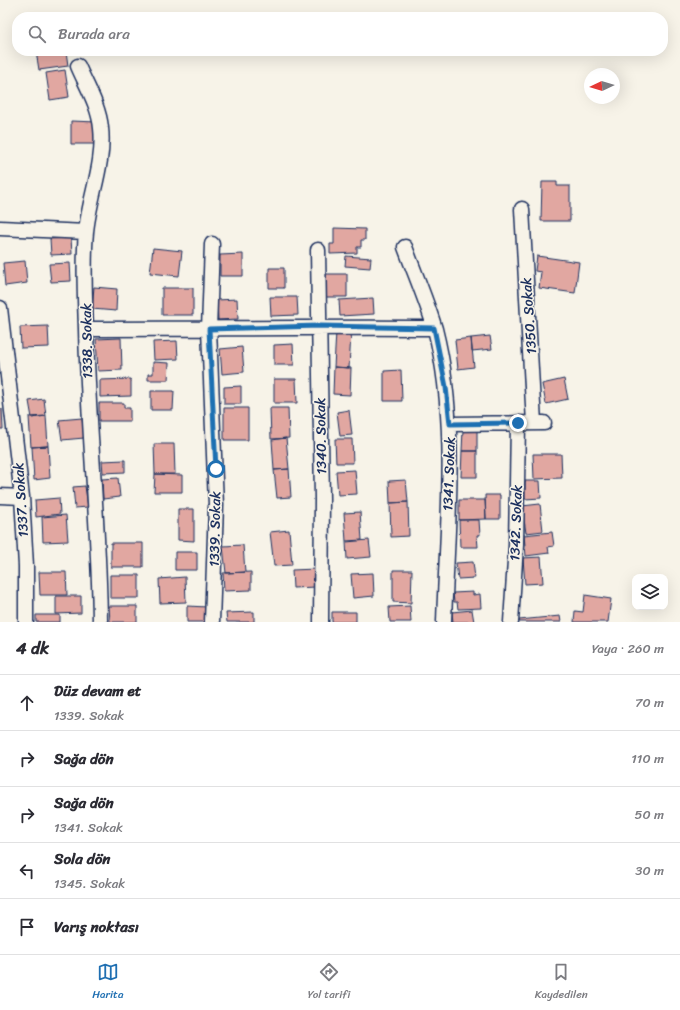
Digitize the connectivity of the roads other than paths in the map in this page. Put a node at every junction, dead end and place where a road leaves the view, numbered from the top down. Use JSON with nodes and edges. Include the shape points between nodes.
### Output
{"nodes":[{"id":1,"x":78,"y":66,"type":"dead end"},
{"id":2,"x":522,"y":209,"type":"dead end"},
{"id":3,"x":0,"y":228,"type":"edge"},
{"id":4,"x":86,"y":232,"type":"junction"},
{"id":5,"x":212,"y":244,"type":"dead end"},
{"id":6,"x":404,"y":247,"type":"dead end"},
{"id":7,"x":318,"y":250,"type":"dead end"},
{"id":8,"x":0,"y":308,"type":"edge"},
{"id":9,"x":319,"y":326,"type":"junction"},
{"id":10,"x":434,"y":328,"type":"junction"},
{"id":11,"x":86,"y":329,"type":"junction"},
{"id":12,"x":209,"y":329,"type":"junction"},
{"id":13,"x":518,"y":423,"type":"junction"},
{"id":14,"x":450,"y":424,"type":"junction"},
{"id":15,"x":0,"y":496,"type":"edge"},
{"id":16,"x":22,"y":497,"type":"junction"},
{"id":17,"x":26,"y":622,"type":"edge"},
{"id":18,"x":100,"y":622,"type":"edge"},
{"id":19,"x":212,"y":622,"type":"edge"},
{"id":20,"x":321,"y":622,"type":"edge"},
{"id":21,"x":444,"y":622,"type":"edge"},
{"id":22,"x":511,"y":622,"type":"edge"}],
"edges":[{"from":1,"to":4,"type":"street","name":"1338. Sokak","via":[[97,110],[101,128],[99,163]]},
{"from":2,"to":13,"type":"street","name":"1350. Sokak","via":[[539,423]]},
{"from":3,"to":4,"type":"street"},
{"from":4,"to":11,"type":"street","name":"1338. Sokak"},
{"from":5,"to":12,"type":"street","name":"1339. Sokak"},
{"from":6,"to":10,"type":"street","name":"1341. Sokak"},
{"from":7,"to":9,"type":"street","name":"1340. Sokak"},
{"from":8,"to":16,"type":"street","name":"1337. Sokak"},
{"from":9,"to":10,"type":"street"},
{"from":9,"to":12,"type":"street"},
{"from":9,"to":20,"type":"street","name":"1340. Sokak"},
{"from":10,"to":14,"type":"street","name":"1341. Sokak","via":[[446,387]]},
{"from":11,"to":12,"type":"street"},
{"from":11,"to":18,"type":"street","name":"1338. Sokak"},
{"from":12,"to":19,"type":"street","name":"1339. Sokak","via":[[216,505]]},
{"from":13,"to":14,"type":"street"},
{"from":13,"to":22,"type":"street","name":"1342. Sokak","via":[[516,545]]},
{"from":14,"to":21,"type":"street","name":"1341. Sokak"},
{"from":15,"to":16,"type":"street"},
{"from":16,"to":17,"type":"street","name":"1337. Sokak"}]}
